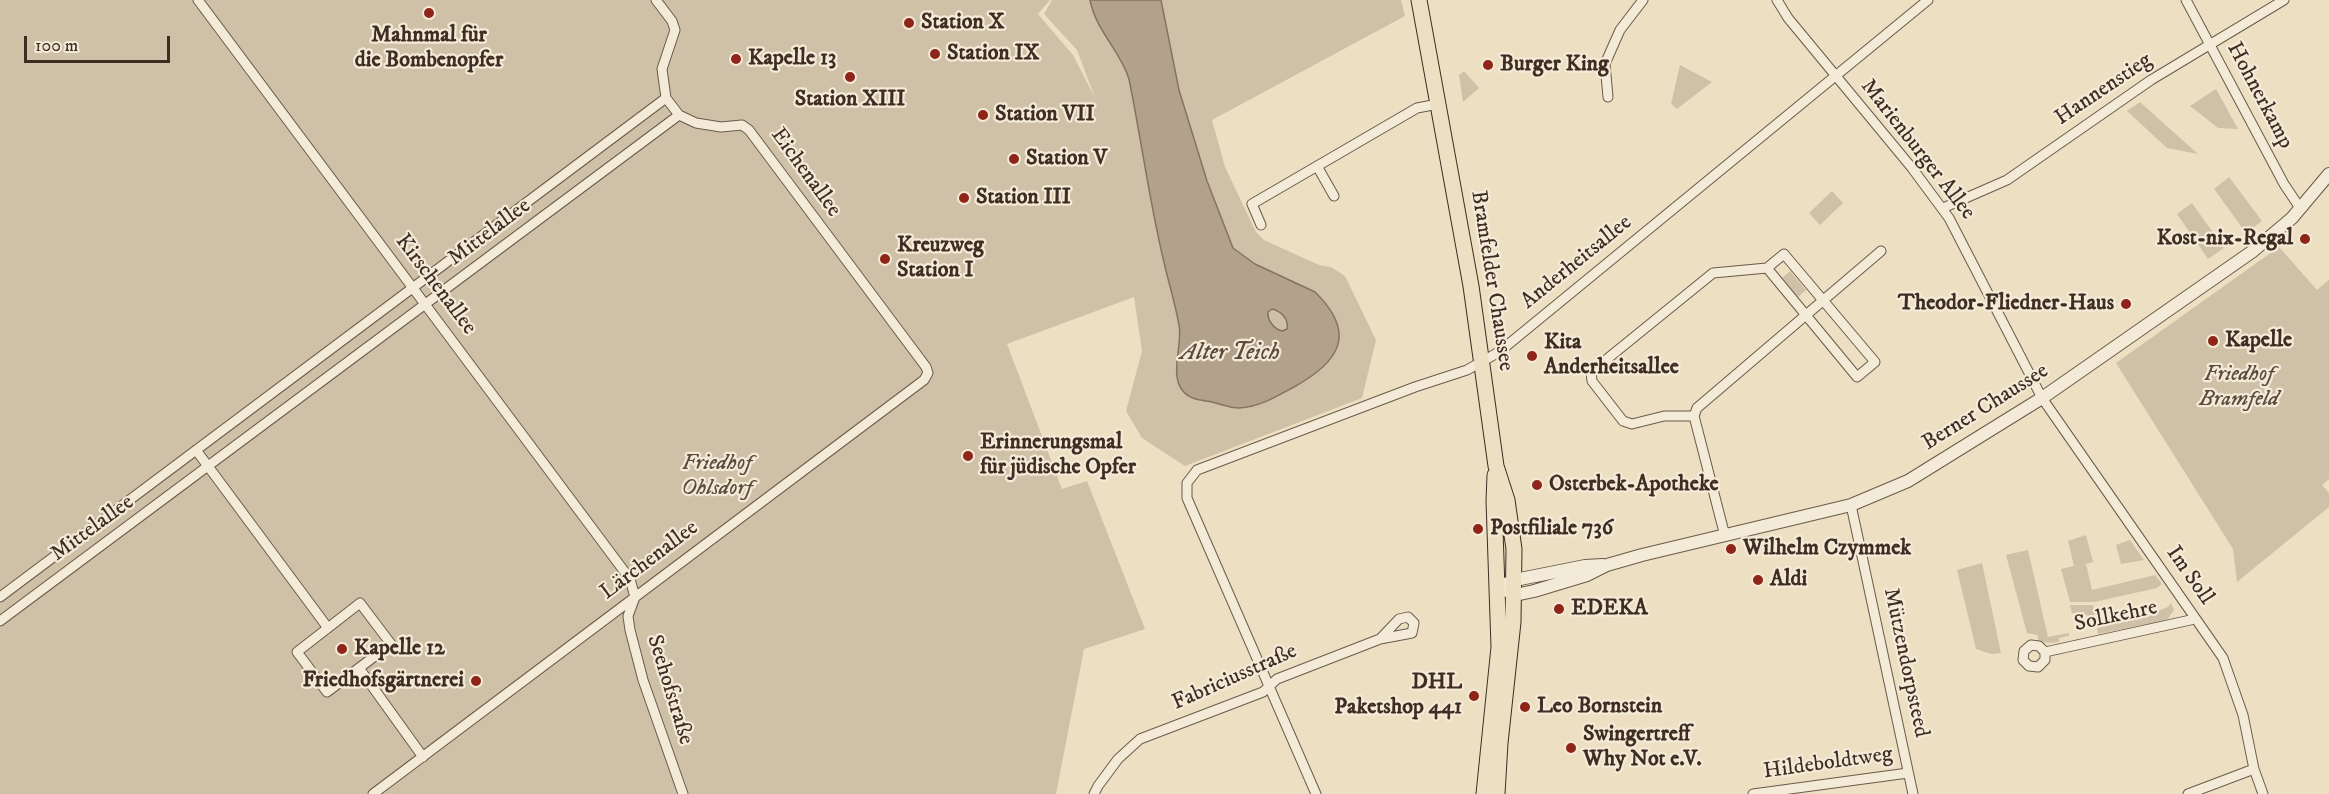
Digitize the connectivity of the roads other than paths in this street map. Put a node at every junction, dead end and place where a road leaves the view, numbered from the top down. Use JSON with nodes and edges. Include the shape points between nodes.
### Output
{"nodes":[{"id":1,"x":198,"y":0,"type":"edge"},
{"id":2,"x":656,"y":0,"type":"edge"},
{"id":3,"x":1419,"y":0,"type":"edge"},
{"id":4,"x":1643,"y":0,"type":"edge"},
{"id":5,"x":1777,"y":0,"type":"edge"},
{"id":6,"x":1928,"y":0,"type":"edge"},
{"id":7,"x":2186,"y":0,"type":"edge"},
{"id":8,"x":2284,"y":0,"type":"edge"},
{"id":9,"x":2210,"y":45,"type":"junction"},
{"id":10,"x":1834,"y":77,"type":"junction"},
{"id":11,"x":1608,"y":97,"type":"dead end"},
{"id":12,"x":666,"y":98,"type":"junction"},
{"id":13,"x":1438,"y":104,"type":"junction"},
{"id":14,"x":679,"y":115,"type":"junction"},
{"id":15,"x":1317,"y":166,"type":"junction"},
{"id":16,"x":2329,"y":174,"type":"edge"},
{"id":17,"x":1334,"y":196,"type":"dead end"},
{"id":18,"x":1943,"y":208,"type":"junction"},
{"id":19,"x":2300,"y":208,"type":"junction"},
{"id":20,"x":1261,"y":225,"type":"dead end"},
{"id":21,"x":1881,"y":251,"type":"dead end"},
{"id":22,"x":1767,"y":268,"type":"junction"},
{"id":23,"x":413,"y":288,"type":"junction"},
{"id":24,"x":1824,"y":301,"type":"junction"},
{"id":25,"x":425,"y":305,"type":"junction"},
{"id":26,"x":1806,"y":316,"type":"junction"},
{"id":27,"x":1482,"y":362,"type":"junction"},
{"id":28,"x":928,"y":373,"type":"joint"},
{"id":29,"x":2043,"y":398,"type":"junction"},
{"id":30,"x":1694,"y":416,"type":"junction"},
{"id":31,"x":196,"y":450,"type":"junction"},
{"id":32,"x":1496,"y":466,"type":"junction"},
{"id":33,"x":208,"y":468,"type":"junction"},
{"id":34,"x":1851,"y":505,"type":"junction"},
{"id":35,"x":1725,"y":536,"type":"junction"},
{"id":36,"x":1498,"y":587,"type":"junction"},
{"id":37,"x":1515,"y":587,"type":"junction"},
{"id":38,"x":0,"y":597,"type":"edge"},
{"id":39,"x":635,"y":597,"type":"junction"},
{"id":40,"x":2195,"y":619,"type":"junction"},
{"id":41,"x":0,"y":621,"type":"edge"},
{"id":42,"x":328,"y":628,"type":"junction"},
{"id":43,"x":1380,"y":639,"type":"dead end"},
{"id":44,"x":2045,"y":652,"type":"dead end"},
{"id":45,"x":359,"y":668,"type":"junction"},
{"id":46,"x":1270,"y":685,"type":"junction"},
{"id":47,"x":423,"y":757,"type":"junction"},
{"id":48,"x":2254,"y":769,"type":"junction"},
{"id":49,"x":1908,"y":772,"type":"junction"},
{"id":50,"x":373,"y":794,"type":"edge"},
{"id":51,"x":683,"y":794,"type":"edge"},
{"id":52,"x":1094,"y":794,"type":"edge"},
{"id":53,"x":1316,"y":794,"type":"edge"},
{"id":54,"x":1484,"y":794,"type":"edge"},
{"id":55,"x":1497,"y":794,"type":"edge"},
{"id":56,"x":1753,"y":794,"type":"edge"},
{"id":57,"x":1913,"y":794,"type":"edge"},
{"id":58,"x":2188,"y":794,"type":"edge"},
{"id":59,"x":2263,"y":794,"type":"edge"}],
"edges":[{"from":1,"to":23,"type":"street","name":"Kirschenallee"},
{"from":2,"to":12,"type":"street","via":[[675,30],[662,69]]},
{"from":3,"to":13,"type":"main road","name":"Bramfelder Chaussee"},
{"from":4,"to":11,"type":"street","via":[[1620,30],[1605,64]]},
{"from":5,"to":10,"type":"street","name":"Marienburger Allee"},
{"from":6,"to":10,"type":"street","name":"Anderheitsallee"},
{"from":7,"to":9,"type":"street","name":"Hohnerkamp"},
{"from":8,"to":9,"type":"street","name":"Hannenstieg"},
{"from":9,"to":18,"type":"street","name":"Hannenstieg","via":[[2151,80],[2007,180]]},
{"from":9,"to":19,"type":"street","name":"Hohnerkamp"},
{"from":10,"to":18,"type":"street","name":"Marienburger Allee"},
{"from":10,"to":27,"type":"street","name":"Anderheitsallee"},
{"from":12,"to":14,"type":"street"},
{"from":12,"to":23,"type":"street","name":"Mittelallee"},
{"from":13,"to":15,"type":"street","via":[[1416,108]]},
{"from":13,"to":27,"type":"main road","name":"Bramfelder Chaussee"},
{"from":14,"to":25,"type":"street","name":"Mittelallee"},
{"from":14,"to":28,"type":"street","name":"Eichenallee","via":[[702,125],[742,125],[749,130]]},
{"from":15,"to":17,"type":"street"},
{"from":15,"to":20,"type":"street","via":[[1252,204]]},
{"from":16,"to":19,"type":"street","name":"Berner Chaussee"},
{"from":18,"to":29,"type":"street","name":"Marienburger Allee"},
{"from":19,"to":29,"type":"street","name":"Berner Chaussee","via":[[2253,251]]},
{"from":21,"to":24,"type":"street"},
{"from":22,"to":24,"type":"street","via":[[1784,254]]},
{"from":22,"to":26,"type":"street"},
{"from":22,"to":30,"type":"street","via":[[1713,273],[1591,372],[1592,381],[1623,421],[1632,424],[1664,416]]},
{"from":23,"to":25,"type":"street","name":"Kirschenallee"},
{"from":23,"to":31,"type":"street","name":"Mittelallee"},
{"from":24,"to":26,"type":"street"},
{"from":24,"to":26,"type":"street","via":[[1875,362],[1857,377]]},
{"from":25,"to":33,"type":"street","name":"Mittelallee"},
{"from":25,"to":39,"type":"street","name":"Kirschenallee","via":[[630,579]]},
{"from":26,"to":30,"type":"street","via":[[1697,408]]},
{"from":27,"to":32,"type":"main road","name":"Bramfelder Chaussee"},
{"from":27,"to":46,"type":"street","name":"Anderheitsallee","via":[[1197,470],[1187,483],[1187,498]]},
{"from":28,"to":39,"type":"street","name":"Lärchenallee","via":[[924,380]]},
{"from":29,"to":34,"type":"street","name":"Berner Chaussee","via":[[1908,482]]},
{"from":29,"to":40,"type":"street","name":"Im Soll"},
{"from":30,"to":35,"type":"street"},
{"from":31,"to":33,"type":"street"},
{"from":31,"to":38,"type":"street","name":"Mittelallee"},
{"from":32,"to":36,"type":"main road","name":"Bramfelder Chaussee"},
{"from":32,"to":37,"type":"main road","name":"Bramfelder Chaussee","via":[[1508,508]]},
{"from":33,"to":41,"type":"street","name":"Mittelallee"},
{"from":33,"to":42,"type":"street"},
{"from":34,"to":35,"type":"street","name":"Berner Chaussee"},
{"from":34,"to":49,"type":"street","name":"Mützendorpsteed"},
{"from":35,"to":37,"type":"street","name":"Berner Chaussee","via":[[1607,565],[1587,575]]},
{"from":36,"to":37,"type":"street"},
{"from":36,"to":54,"type":"main road","name":"Bramfelder Chaussee","via":[[1499,647]]},
{"from":37,"to":55,"type":"main road","name":"Bramfelder Chaussee"},
{"from":39,"to":47,"type":"street","name":"Lärchenallee"},
{"from":39,"to":51,"type":"street","name":"Seehofstraße","via":[[628,616],[633,640]]},
{"from":40,"to":44,"type":"street","name":"Sollkehre"},
{"from":40,"to":48,"type":"street","name":"Im Soll","via":[[2229,673]]},
{"from":42,"to":45,"type":"street","via":[[297,651],[327,692]]},
{"from":42,"to":45,"type":"street","via":[[360,603],[367,611],[391,644]]},
{"from":43,"to":46,"type":"street","name":"Fabriciusstraße"},
{"from":45,"to":47,"type":"street"},
{"from":46,"to":52,"type":"street","name":"Fabriciusstraße","via":[[1263,692],[1140,739],[1118,759]]},
{"from":46,"to":53,"type":"street"},
{"from":47,"to":50,"type":"street","name":"Lärchenallee"},
{"from":48,"to":58,"type":"street"},
{"from":48,"to":59,"type":"street","name":"Im Soll"},
{"from":49,"to":56,"type":"street","name":"Hildeboldtweg"},
{"from":49,"to":57,"type":"street","name":"Mützendorpsteed"}]}
